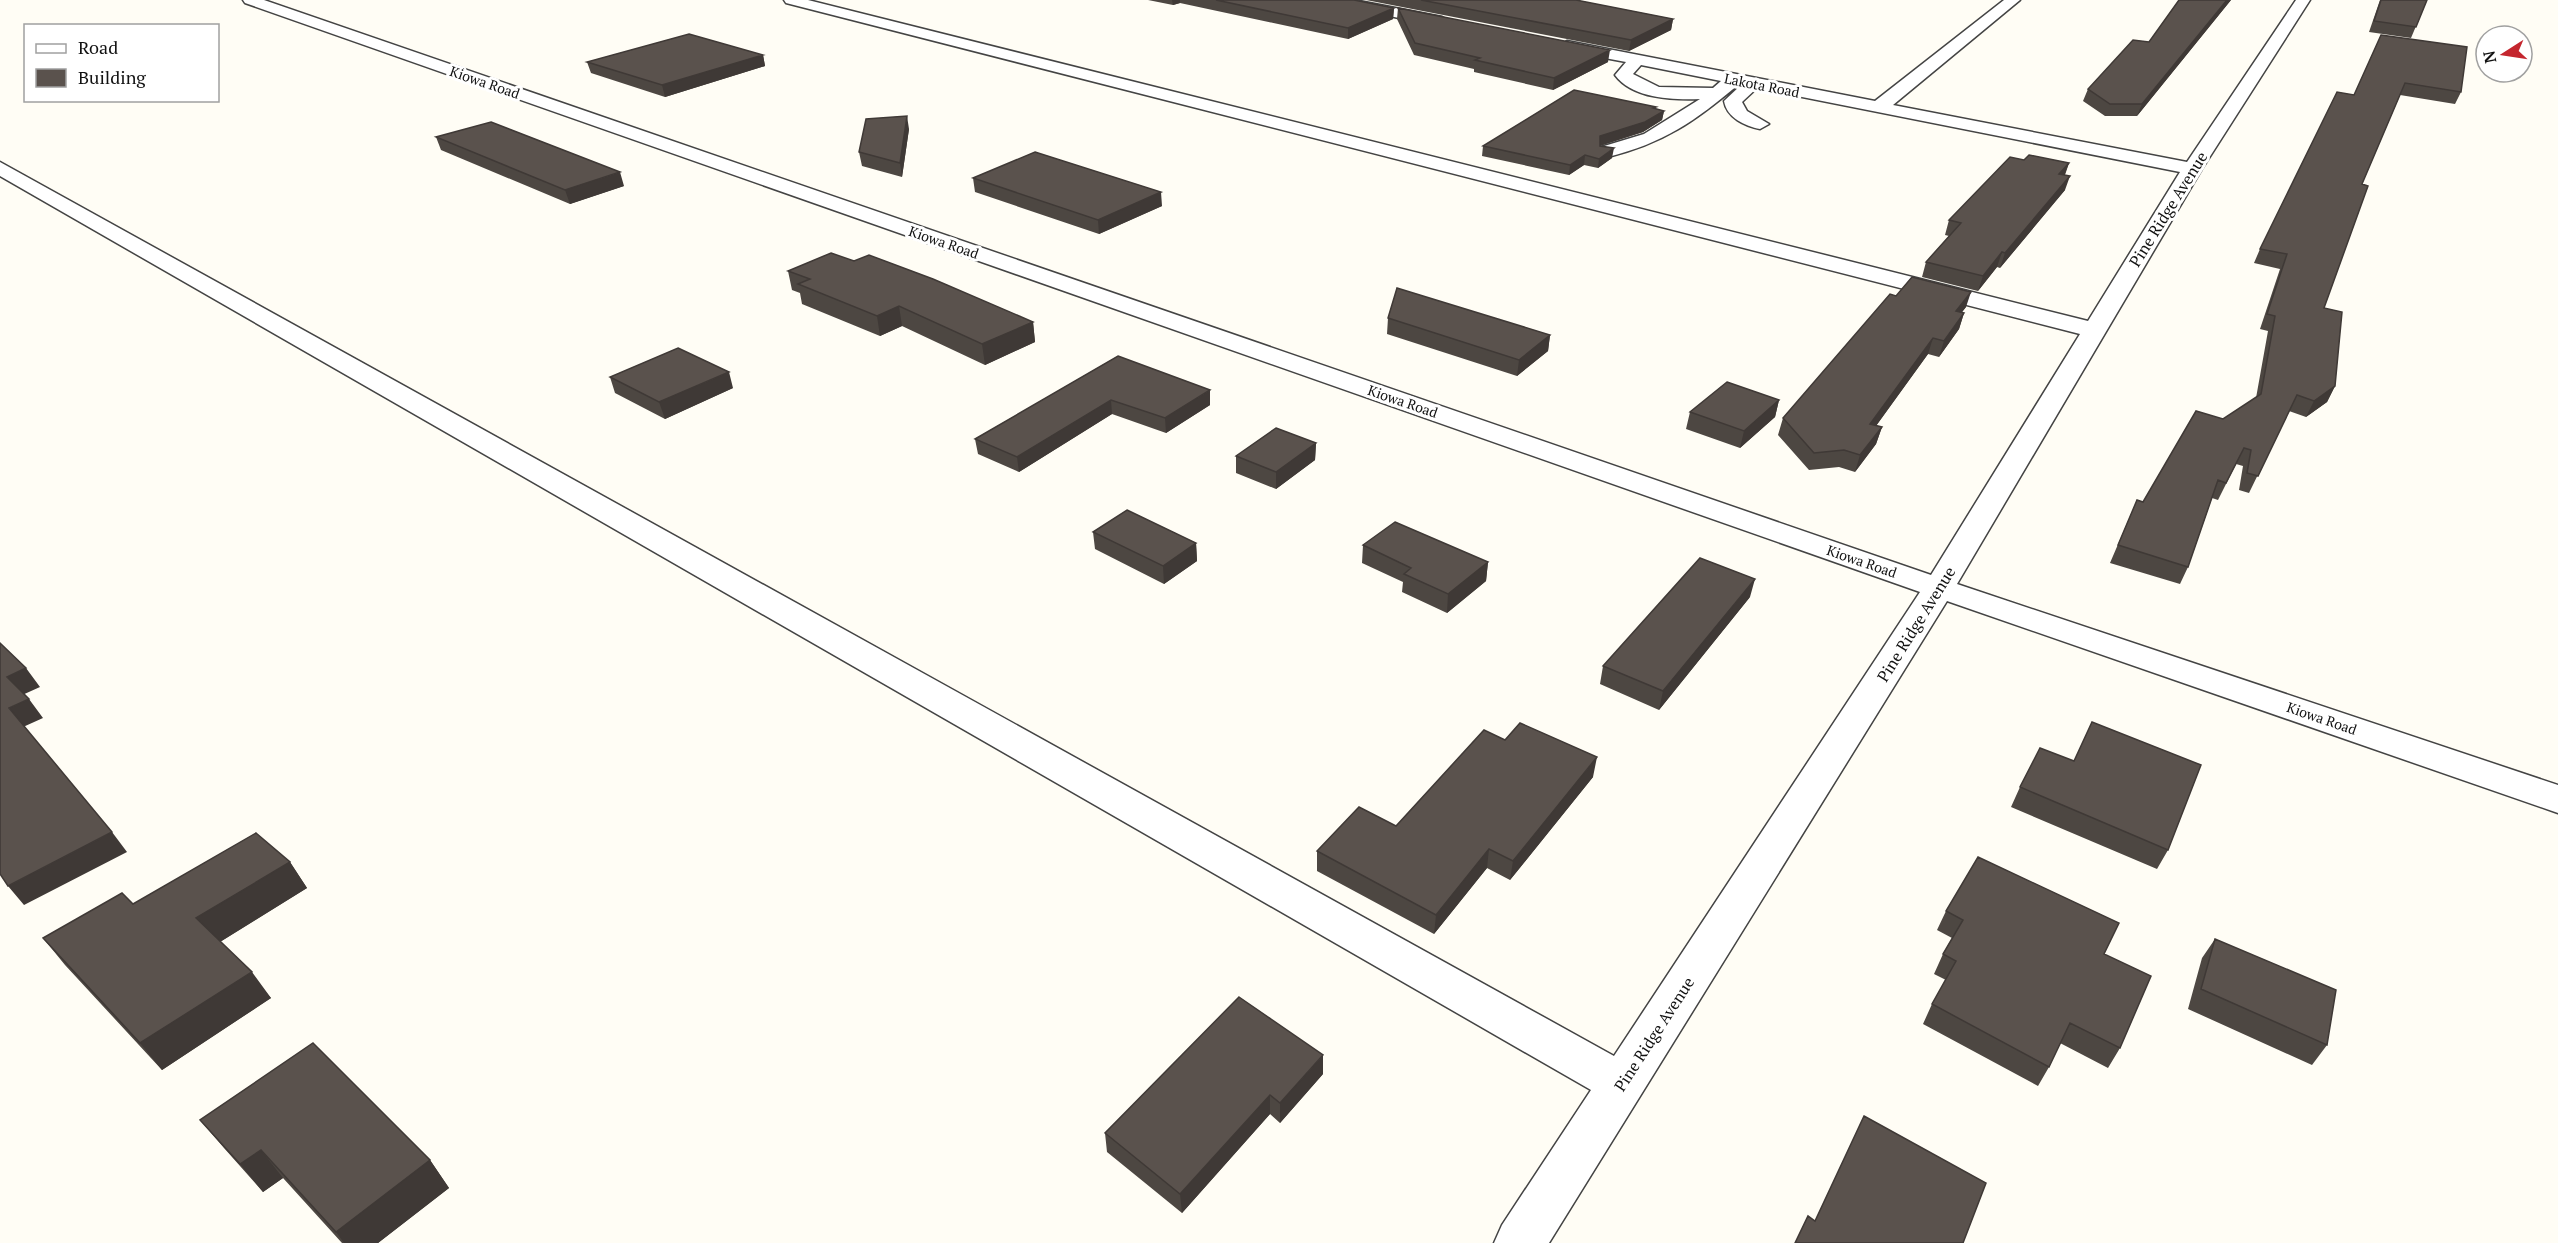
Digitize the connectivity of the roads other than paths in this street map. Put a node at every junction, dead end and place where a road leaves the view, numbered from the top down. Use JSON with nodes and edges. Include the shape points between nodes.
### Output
{"nodes":[{"id":1,"x":250,"y":0,"type":"edge"},
{"id":2,"x":791,"y":0,"type":"edge"},
{"id":3,"x":1332,"y":0,"type":"edge"},
{"id":4,"x":2013,"y":0,"type":"edge"},
{"id":5,"x":2303,"y":0,"type":"edge"},
{"id":6,"x":1461,"y":26,"type":"edge"},
{"id":7,"x":1555,"y":44,"type":"edge"},
{"id":8,"x":1637,"y":60,"type":"junction"},
{"id":9,"x":1734,"y":79,"type":"junction"},
{"id":10,"x":1753,"y":83,"type":"junction"},
{"id":11,"x":1718,"y":93,"type":"junction"},
{"id":12,"x":1878,"y":108,"type":"junction"},
{"id":13,"x":1760,"y":123,"type":"dead end"},
{"id":14,"x":1608,"y":151,"type":"edge"},
{"id":15,"x":0,"y":168,"type":"edge"},
{"id":16,"x":2192,"y":170,"type":"junction"},
{"id":17,"x":2094,"y":330,"type":"junction"},
{"id":18,"x":1939,"y":588,"type":"junction"},
{"id":19,"x":2558,"y":799,"type":"edge"},
{"id":20,"x":1622,"y":1084,"type":"junction"},
{"id":21,"x":1520,"y":1243,"type":"edge"}],
"edges":[{"from":1,"to":18,"type":"street","name":"Kiowa Road"},
{"from":2,"to":17,"type":"street"},
{"from":3,"to":6,"type":"street"},
{"from":4,"to":12,"type":"street"},
{"from":5,"to":16,"type":"street","name":"Pine Ridge Avenue"},
{"from":7,"to":8,"type":"street","name":"Lakota Road"},
{"from":8,"to":9,"type":"street","name":"Lakota Road"},
{"from":8,"to":11,"type":"street","via":[[1623,75],[1637,87],[1658,93]]},
{"from":9,"to":10,"type":"street","name":"Lakota Road"},
{"from":9,"to":11,"type":"street"},
{"from":10,"to":12,"type":"street","name":"Lakota Road"},
{"from":10,"to":13,"type":"street","via":[[1734,101],[1734,108]]},
{"from":11,"to":14,"type":"street","via":[[1650,138]]},
{"from":12,"to":16,"type":"street","name":"Lakota Road"},
{"from":15,"to":20,"type":"street"},
{"from":16,"to":17,"type":"street","name":"Pine Ridge Avenue"},
{"from":17,"to":18,"type":"street","name":"Pine Ridge Avenue"},
{"from":18,"to":19,"type":"street","name":"Kiowa Road"},
{"from":18,"to":20,"type":"street","name":"Pine Ridge Avenue"},
{"from":20,"to":21,"type":"street","name":"Pine Ridge Avenue"}]}
